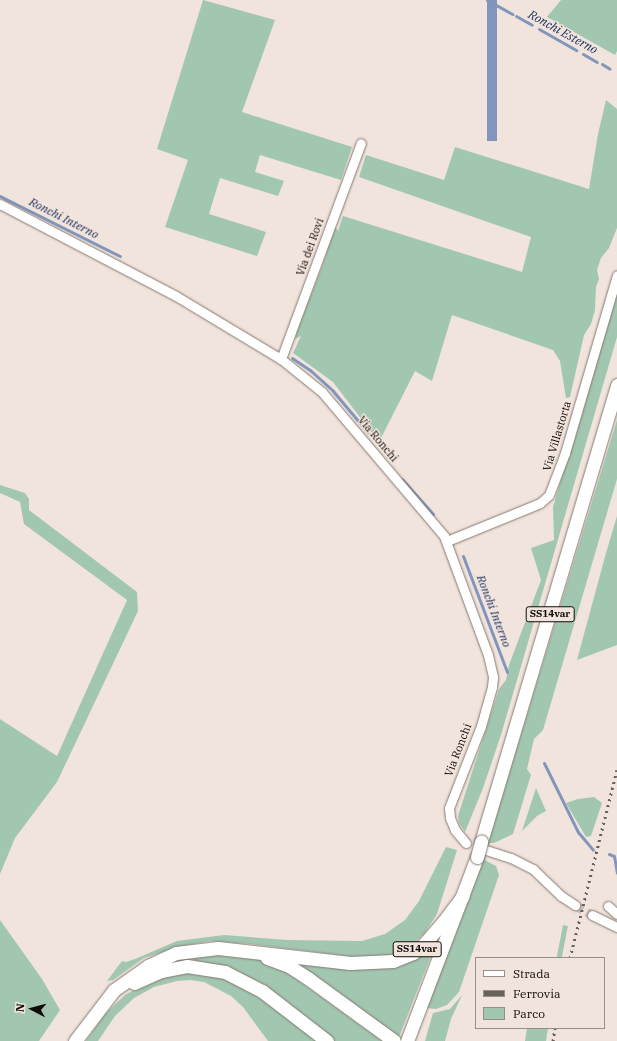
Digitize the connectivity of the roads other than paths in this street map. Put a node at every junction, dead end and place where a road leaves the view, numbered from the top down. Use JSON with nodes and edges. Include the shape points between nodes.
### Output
{"nodes":[{"id":1,"x":361,"y":143,"type":"dead end"},
{"id":2,"x":0,"y":204,"type":"edge"},
{"id":3,"x":617,"y":275,"type":"edge"},
{"id":4,"x":281,"y":359,"type":"junction"},
{"id":5,"x":617,"y":386,"type":"edge"},
{"id":6,"x":447,"y":541,"type":"junction"},
{"id":7,"x":466,"y":843,"type":"dead end"},
{"id":8,"x":481,"y":849,"type":"junction"},
{"id":9,"x":463,"y":896,"type":"junction"},
{"id":10,"x":575,"y":905,"type":"tunnel mouth"},
{"id":11,"x":608,"y":906,"type":"dead end"},
{"id":12,"x":617,"y":914,"type":"edge"},
{"id":13,"x":592,"y":915,"type":"tunnel mouth"},
{"id":14,"x":617,"y":927,"type":"edge"},
{"id":15,"x":233,"y":949,"type":"junction"},
{"id":16,"x":85,"y":1027,"type":"junction"},
{"id":17,"x":75,"y":1041,"type":"edge"},
{"id":18,"x":327,"y":1041,"type":"edge"},
{"id":19,"x":394,"y":1041,"type":"edge"},
{"id":20,"x":407,"y":1041,"type":"edge"}],
"edges":[{"from":1,"to":4,"type":"street","name":"Via dei Rovi"},
{"from":2,"to":4,"type":"street","name":"Via Ronchi","via":[[176,296]]},
{"from":3,"to":6,"type":"street","name":"Via Villastorta","via":[[565,453],[549,495],[540,503]]},
{"from":4,"to":6,"type":"street","name":"Via Ronchi","via":[[322,392]]},
{"from":5,"to":8,"type":"highway","number":"SS14var"},
{"from":6,"to":7,"type":"street","name":"Via Ronchi","via":[[488,654],[493,677],[481,726],[449,808],[455,830]]},
{"from":8,"to":9,"type":"highway","number":"SS14var"},
{"from":8,"to":10,"type":"street","via":[[511,858],[533,869]]},
{"from":9,"to":15,"type":"highway","number":"SS14var","via":[[424,944],[413,953],[393,962],[350,963]]},
{"from":9,"to":20,"type":"highway","number":"SS14var"},
{"from":11,"to":12,"type":"street"},
{"from":13,"to":14,"type":"street"},
{"from":15,"to":16,"type":"highway","via":[[200,949],[176,954],[148,966],[114,990]]},
{"from":15,"to":19,"type":"highway","via":[[264,956],[289,966]]},
{"from":16,"to":17,"type":"highway"},
{"from":16,"to":18,"type":"highway","via":[[127,986],[151,975],[187,966],[225,972],[245,980]]}]}
